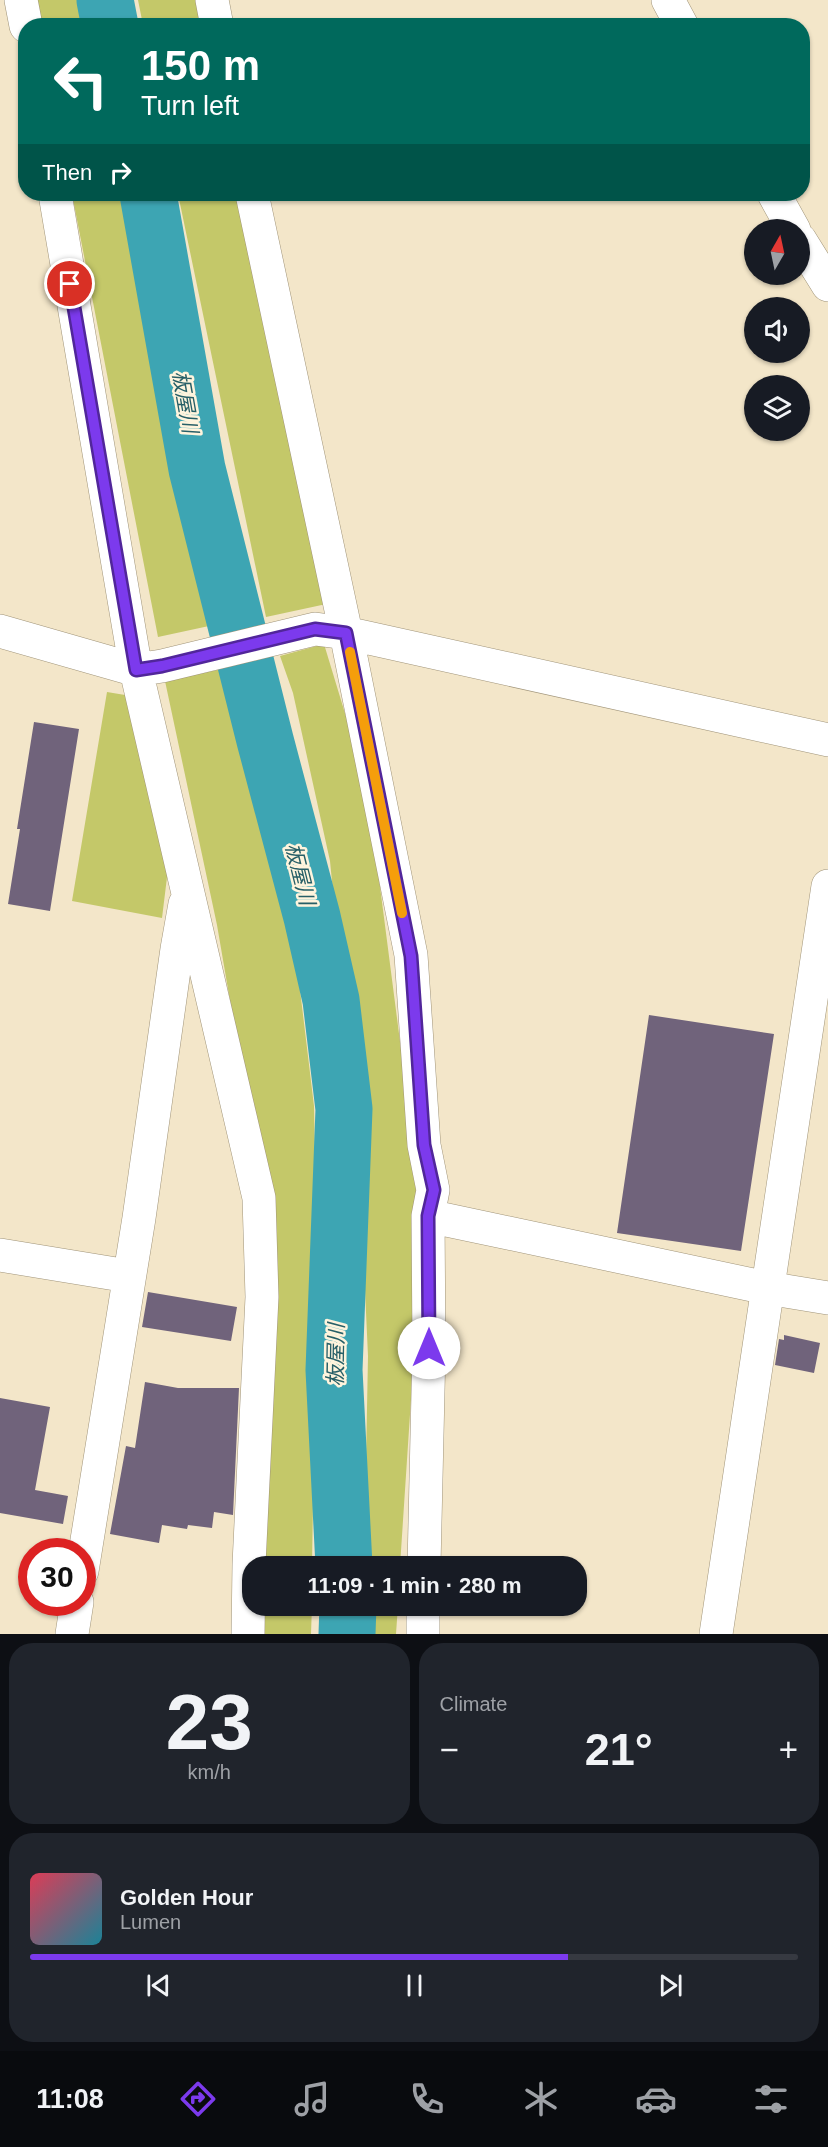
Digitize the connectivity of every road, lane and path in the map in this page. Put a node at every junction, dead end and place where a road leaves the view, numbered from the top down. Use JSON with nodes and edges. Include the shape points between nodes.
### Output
{"nodes":[{"id":1,"x":21,"y":0,"type":"edge"},
{"id":2,"x":212,"y":0,"type":"edge"},
{"id":3,"x":668,"y":0,"type":"edge"},
{"id":4,"x":24,"y":18,"type":"edge"},
{"id":5,"x":215,"y":18,"type":"edge"},
{"id":6,"x":678,"y":18,"type":"edge"},
{"id":7,"x":56,"y":201,"type":"edge"},
{"id":8,"x":253,"y":201,"type":"edge"},
{"id":9,"x":778,"y":201,"type":"edge"},
{"id":10,"x":788,"y":219,"type":"edge"},
{"id":11,"x":810,"y":256,"type":"edge"},
{"id":12,"x":828,"y":285,"type":"edge"},
{"id":13,"x":331,"y":631,"type":"junction"},
{"id":14,"x":0,"y":632,"type":"edge"},
{"id":15,"x":149,"y":668,"type":"junction"},
{"id":16,"x":828,"y":740,"type":"edge"},
{"id":17,"x":828,"y":886,"type":"edge"},
{"id":18,"x":188,"y":891,"type":"junction"},
{"id":19,"x":428,"y":1216,"type":"junction"},
{"id":20,"x":0,"y":1255,"type":"edge"},
{"id":21,"x":128,"y":1276,"type":"junction"},
{"id":22,"x":766,"y":1288,"type":"junction"},
{"id":23,"x":828,"y":1298,"type":"edge"},
{"id":24,"x":87,"y":1538,"type":"edge"},
{"id":25,"x":424,"y":1556,"type":"edge"},
{"id":26,"x":75,"y":1616,"type":"edge"},
{"id":27,"x":423,"y":1616,"type":"edge"},
{"id":28,"x":72,"y":1634,"type":"edge"},
{"id":29,"x":248,"y":1634,"type":"edge"},
{"id":30,"x":423,"y":1634,"type":"edge"},
{"id":31,"x":716,"y":1634,"type":"edge"}],
"edges":[{"from":1,"to":4,"type":"street"},
{"from":2,"to":5,"type":"street"},
{"from":3,"to":6,"type":"street"},
{"from":7,"to":15,"type":"street"},
{"from":8,"to":13,"type":"street"},
{"from":9,"to":10,"type":"street"},
{"from":11,"to":12,"type":"street"},
{"from":13,"to":15,"type":"street"},
{"from":13,"to":16,"type":"street"},
{"from":13,"to":19,"type":"street","via":[[411,956],[424,1145],[434,1190]]},
{"from":14,"to":15,"type":"street"},
{"from":15,"to":18,"type":"street"},
{"from":17,"to":22,"type":"street"},
{"from":18,"to":21,"type":"street"},
{"from":18,"to":29,"type":"street","via":[[259,1198],[262,1297]]},
{"from":19,"to":22,"type":"street"},
{"from":19,"to":25,"type":"street"},
{"from":20,"to":21,"type":"street"},
{"from":21,"to":24,"type":"street"},
{"from":22,"to":23,"type":"street"},
{"from":22,"to":31,"type":"street"},
{"from":26,"to":28,"type":"street"},
{"from":27,"to":30,"type":"street"}]}
